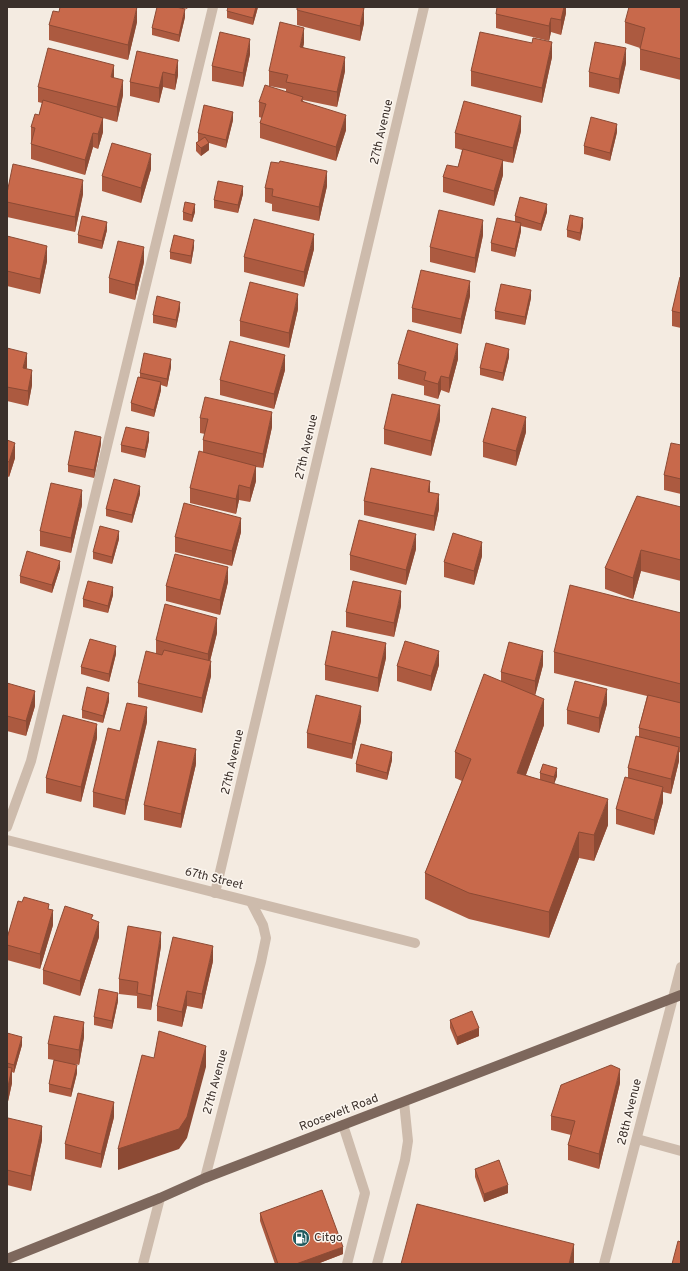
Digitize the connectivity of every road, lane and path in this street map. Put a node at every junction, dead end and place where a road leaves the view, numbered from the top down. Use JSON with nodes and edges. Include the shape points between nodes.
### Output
{"nodes":[{"id":1,"x":214,"y":7,"type":"edge"},
{"id":2,"x":424,"y":7,"type":"edge"},
{"id":3,"x":7,"y":827,"type":"edge"},
{"id":4,"x":7,"y":840,"type":"edge"},
{"id":5,"x":215,"y":893,"type":"junction"},
{"id":6,"x":251,"y":902,"type":"junction"},
{"id":7,"x":414,"y":943,"type":"dead end"},
{"id":8,"x":681,"y":967,"type":"edge"},
{"id":9,"x":677,"y":997,"type":"edge"},
{"id":10,"x":404,"y":1102,"type":"junction"},
{"id":11,"x":343,"y":1125,"type":"junction"},
{"id":12,"x":637,"y":1139,"type":"junction"},
{"id":13,"x":681,"y":1151,"type":"edge"},
{"id":14,"x":205,"y":1178,"type":"junction"},
{"id":15,"x":160,"y":1198,"type":"junction"},
{"id":16,"x":7,"y":1259,"type":"edge"},
{"id":17,"x":143,"y":1264,"type":"edge"},
{"id":18,"x":347,"y":1264,"type":"edge"},
{"id":19,"x":377,"y":1264,"type":"edge"},
{"id":20,"x":604,"y":1264,"type":"edge"}],
"edges":[{"from":1,"to":3,"type":"street","via":[[31,761]]},
{"from":2,"to":5,"type":"street","name":"27th Avenue"},
{"from":4,"to":5,"type":"street","name":"67th Street"},
{"from":5,"to":6,"type":"street","name":"67th Street"},
{"from":6,"to":7,"type":"street","name":"67th Street"},
{"from":6,"to":14,"type":"street","name":"27th Avenue","via":[[263,925],[266,938]]},
{"from":8,"to":9,"type":"street","name":"28th Avenue"},
{"from":9,"to":10,"type":"main road","name":"Roosevelt Road"},
{"from":9,"to":12,"type":"street","name":"28th Avenue"},
{"from":10,"to":11,"type":"main road","name":"Roosevelt Road"},
{"from":10,"to":19,"type":"street","via":[[408,1141],[405,1160]]},
{"from":11,"to":14,"type":"main road","name":"Roosevelt Road"},
{"from":11,"to":18,"type":"street","via":[[365,1194]]},
{"from":12,"to":13,"type":"street"},
{"from":12,"to":20,"type":"street","name":"28th Avenue"},
{"from":14,"to":15,"type":"main road","name":"Roosevelt Road"},
{"from":15,"to":16,"type":"main road","name":"Roosevelt Road"},
{"from":15,"to":17,"type":"street"}]}
